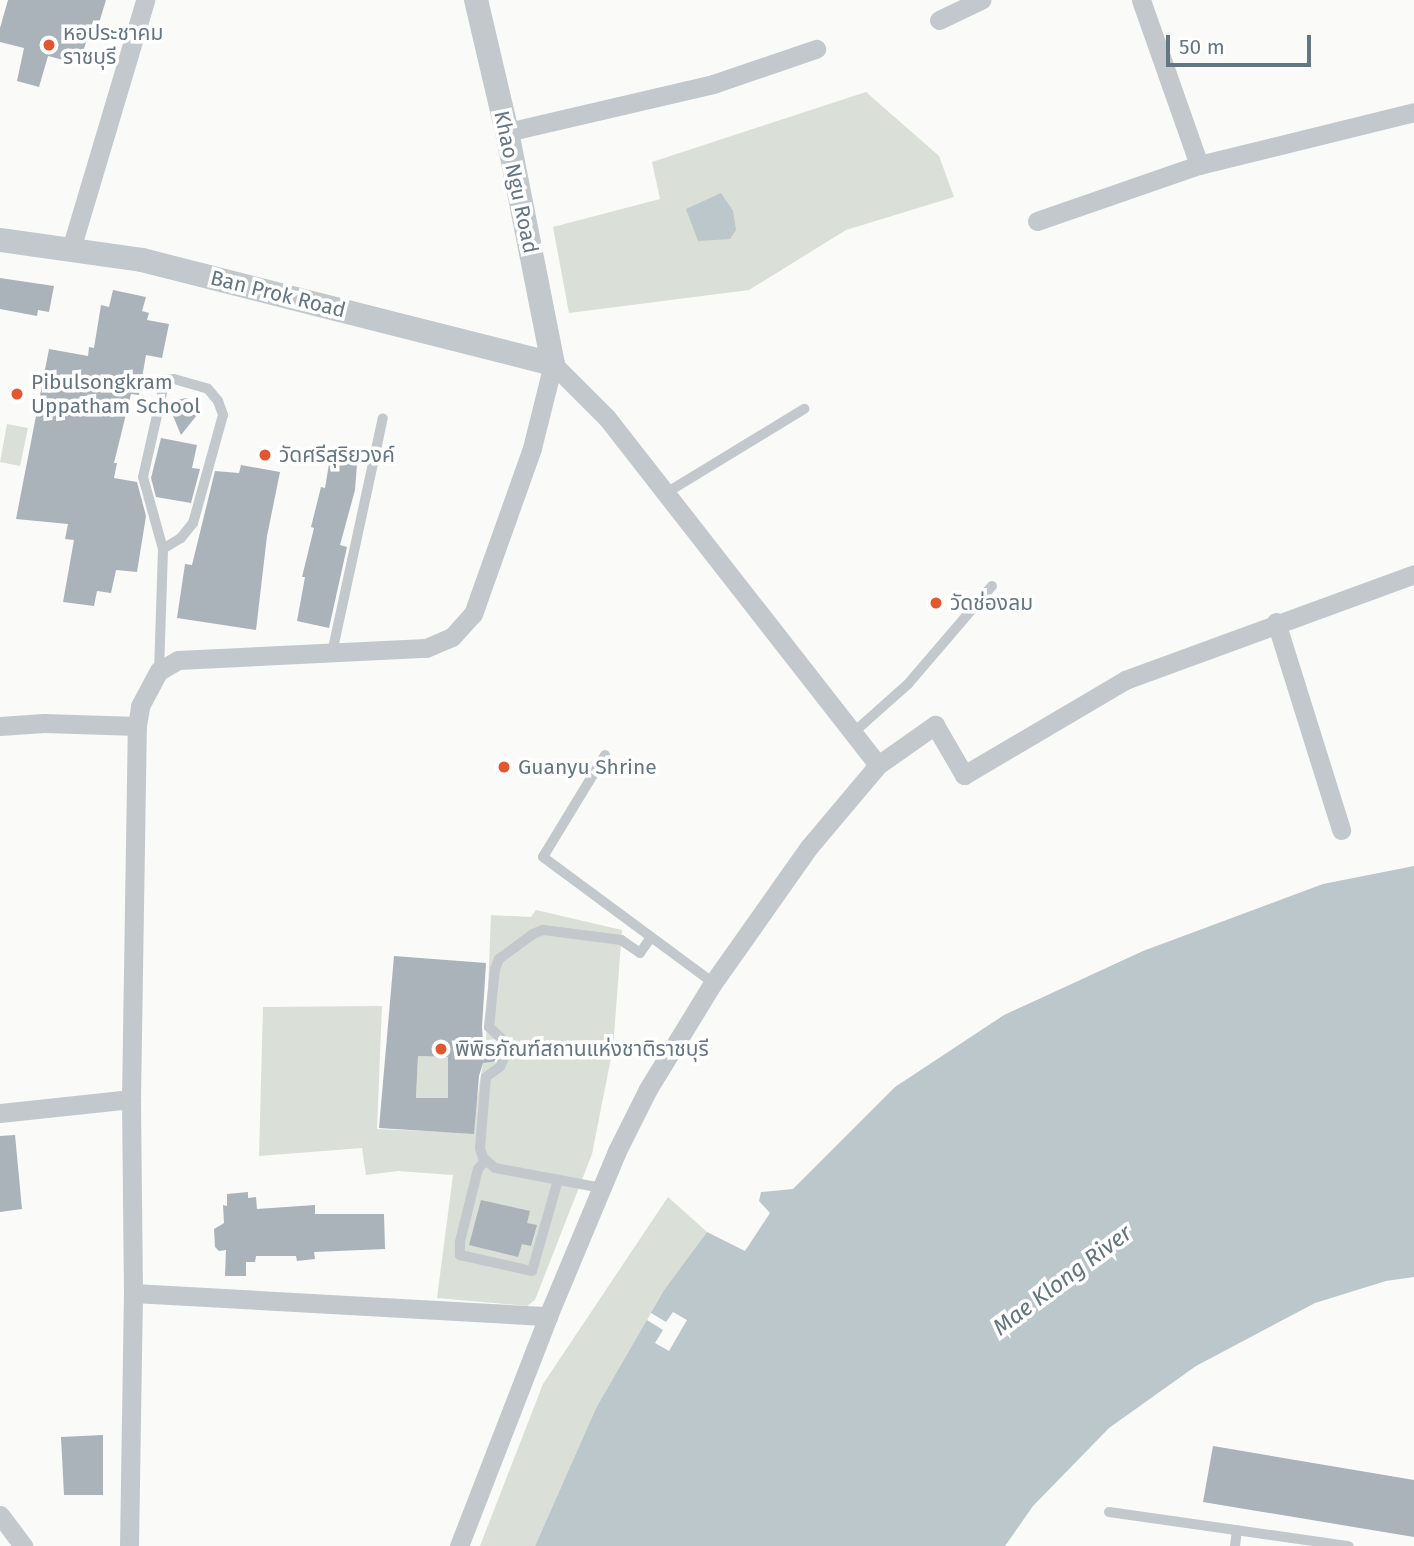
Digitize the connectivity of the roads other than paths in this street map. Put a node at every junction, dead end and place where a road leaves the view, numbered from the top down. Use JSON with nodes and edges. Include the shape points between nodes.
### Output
{"nodes":[{"id":1,"x":145,"y":0,"type":"edge"},
{"id":2,"x":476,"y":0,"type":"edge"},
{"id":3,"x":981,"y":0,"type":"edge"},
{"id":4,"x":1141,"y":0,"type":"edge"},
{"id":5,"x":939,"y":20,"type":"dead end"},
{"id":6,"x":816,"y":49,"type":"dead end"},
{"id":7,"x":1414,"y":112,"type":"edge"},
{"id":8,"x":507,"y":132,"type":"junction"},
{"id":9,"x":1199,"y":165,"type":"junction"},
{"id":10,"x":1037,"y":221,"type":"dead end"},
{"id":11,"x":0,"y":240,"type":"edge"},
{"id":12,"x":71,"y":249,"type":"junction"},
{"id":13,"x":553,"y":364,"type":"junction"},
{"id":14,"x":804,"y":409,"type":"dead end"},
{"id":15,"x":383,"y":418,"type":"dead end"},
{"id":16,"x":666,"y":493,"type":"junction"},
{"id":17,"x":163,"y":549,"type":"junction"},
{"id":18,"x":1414,"y":574,"type":"edge"},
{"id":19,"x":992,"y":586,"type":"dead end"},
{"id":20,"x":1276,"y":622,"type":"junction"},
{"id":21,"x":332,"y":653,"type":"junction"},
{"id":22,"x":159,"y":671,"type":"junction"},
{"id":23,"x":0,"y":726,"type":"edge"},
{"id":24,"x":136,"y":726,"type":"junction"},
{"id":25,"x":853,"y":733,"type":"junction"},
{"id":26,"x":605,"y":755,"type":"dead end"},
{"id":27,"x":878,"y":765,"type":"junction"},
{"id":28,"x":1341,"y":830,"type":"dead end"},
{"id":29,"x":650,"y":937,"type":"junction"},
{"id":30,"x":713,"y":983,"type":"junction"},
{"id":31,"x":131,"y":1099,"type":"junction"},
{"id":32,"x":0,"y":1113,"type":"edge"},
{"id":33,"x":486,"y":1160,"type":"junction"},
{"id":34,"x":558,"y":1180,"type":"junction"},
{"id":35,"x":602,"y":1188,"type":"junction"},
{"id":36,"x":133,"y":1293,"type":"junction"},
{"id":37,"x":548,"y":1316,"type":"junction"},
{"id":38,"x":1109,"y":1512,"type":"dead end"},
{"id":39,"x":0,"y":1515,"type":"edge"},
{"id":40,"x":1237,"y":1530,"type":"junction"},
{"id":41,"x":23,"y":1546,"type":"edge"},
{"id":42,"x":129,"y":1546,"type":"edge"},
{"id":43,"x":459,"y":1546,"type":"edge"},
{"id":44,"x":1235,"y":1546,"type":"edge"},
{"id":45,"x":1349,"y":1546,"type":"edge"}],
"edges":[{"from":1,"to":12,"type":"street"},
{"from":2,"to":8,"type":"street","name":"Khao Ngu Road"},
{"from":3,"to":5,"type":"street"},
{"from":4,"to":9,"type":"street"},
{"from":6,"to":8,"type":"street","via":[[713,84]]},
{"from":7,"to":9,"type":"street"},
{"from":8,"to":13,"type":"street","name":"Khao Ngu Road"},
{"from":9,"to":10,"type":"street"},
{"from":11,"to":12,"type":"street","name":"Ban Prok Road"},
{"from":12,"to":13,"type":"street","name":"Ban Prok Road","via":[[142,260]]},
{"from":13,"to":16,"type":"street","via":[[607,418]]},
{"from":13,"to":21,"type":"street","via":[[532,448],[473,614],[452,637],[426,648]]},
{"from":14,"to":16,"type":"lane"},
{"from":15,"to":21,"type":"lane"},
{"from":16,"to":25,"type":"street"},
{"from":17,"to":17,"type":"lane","via":[[181,538],[192,523],[223,415],[208,389],[174,379],[165,380],[143,477]]},
{"from":17,"to":22,"type":"lane"},
{"from":18,"to":20,"type":"street"},
{"from":19,"to":25,"type":"lane","via":[[908,684]]},
{"from":20,"to":27,"type":"street","via":[[1125,680],[964,775],[935,725]]},
{"from":20,"to":28,"type":"street"},
{"from":21,"to":22,"type":"street","via":[[178,660]]},
{"from":22,"to":24,"type":"street","via":[[140,706]]},
{"from":23,"to":24,"type":"street"},
{"from":24,"to":31,"type":"street"},
{"from":25,"to":27,"type":"street"},
{"from":26,"to":29,"type":"lane","via":[[543,857]]},
{"from":27,"to":30,"type":"street","via":[[808,847]]},
{"from":29,"to":30,"type":"lane"},
{"from":29,"to":33,"type":"lane","via":[[640,953],[621,940],[543,930],[499,959],[489,1027],[502,1039],[505,1056],[500,1067],[486,1077],[480,1148]]},
{"from":30,"to":35,"type":"street","via":[[648,1089]]},
{"from":31,"to":32,"type":"street"},
{"from":31,"to":36,"type":"street"},
{"from":33,"to":34,"type":"lane","via":[[495,1167]]},
{"from":33,"to":34,"type":"lane","via":[[478,1169],[460,1255],[532,1271]]},
{"from":34,"to":35,"type":"lane"},
{"from":35,"to":37,"type":"street"},
{"from":36,"to":37,"type":"street"},
{"from":36,"to":42,"type":"street"},
{"from":37,"to":43,"type":"street"},
{"from":38,"to":40,"type":"lane"},
{"from":39,"to":41,"type":"street"},
{"from":40,"to":44,"type":"lane"},
{"from":40,"to":45,"type":"lane"}]}
